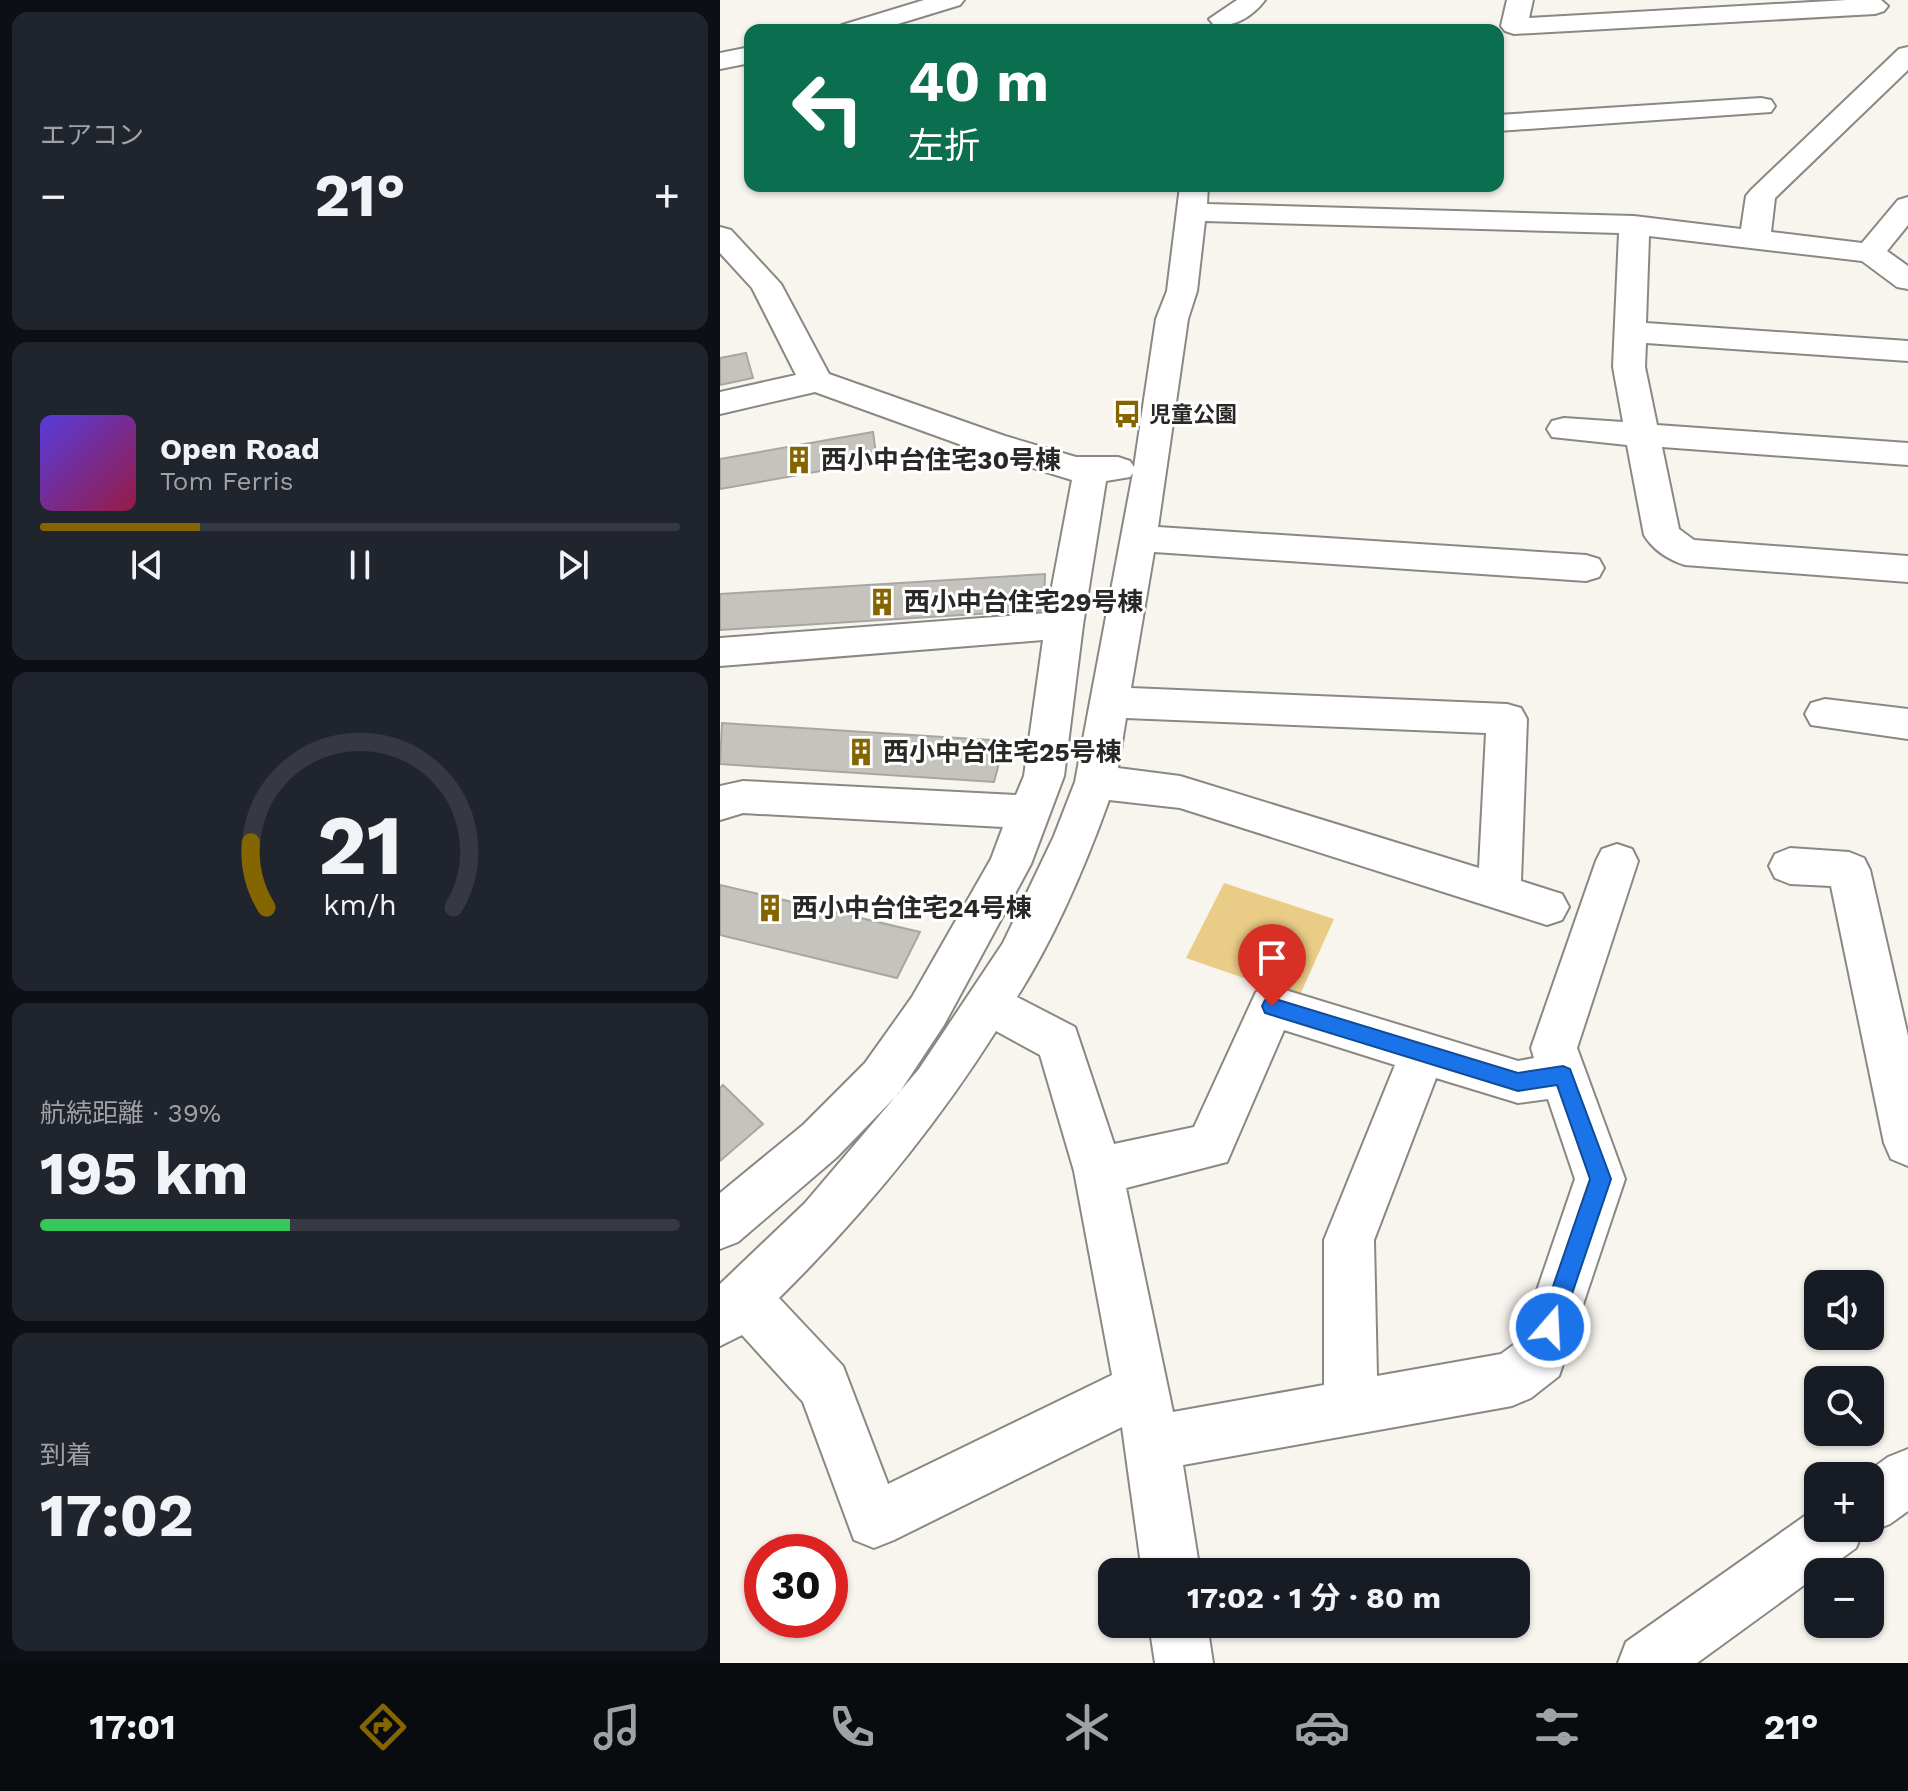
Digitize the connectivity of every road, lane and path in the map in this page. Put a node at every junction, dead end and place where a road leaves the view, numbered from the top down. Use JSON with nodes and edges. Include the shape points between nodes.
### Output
{"nodes":[{"id":1,"x":951,"y":0,"type":"edge"},
{"id":2,"x":1252,"y":0,"type":"edge"},
{"id":3,"x":1520,"y":0,"type":"edge"},
{"id":4,"x":1875,"y":6,"type":"dead end"},
{"id":5,"x":1670,"y":9,"type":"edge"},
{"id":6,"x":907,"y":15,"type":"junction"},
{"id":7,"x":1217,"y":18,"type":"edge"},
{"id":8,"x":873,"y":24,"type":"edge"},
{"id":9,"x":920,"y":24,"type":"edge"},
{"id":10,"x":1908,"y":55,"type":"edge"},
{"id":11,"x":744,"y":56,"type":"edge"},
{"id":12,"x":720,"y":61,"type":"edge"},
{"id":13,"x":1761,"y":106,"type":"dead end"},
{"id":14,"x":1504,"y":123,"type":"edge"},
{"id":15,"x":1192,"y":199,"type":"edge"},
{"id":16,"x":1908,"y":206,"type":"edge"},
{"id":17,"x":1634,"y":225,"type":"junction"},
{"id":18,"x":720,"y":236,"type":"edge"},
{"id":19,"x":1755,"y":238,"type":"junction"},
{"id":20,"x":1870,"y":253,"type":"junction"},
{"id":21,"x":752,"y":268,"type":"junction"},
{"id":22,"x":1908,"y":280,"type":"edge"},
{"id":23,"x":720,"y":282,"type":"edge"},
{"id":24,"x":1630,"y":332,"type":"junction"},
{"id":25,"x":1908,"y":351,"type":"edge"},
{"id":26,"x":817,"y":381,"type":"junction"},
{"id":27,"x":720,"y":403,"type":"edge"},
{"id":28,"x":1564,"y":429,"type":"dead end"},
{"id":29,"x":1644,"y":435,"type":"junction"},
{"id":30,"x":1908,"y":454,"type":"edge"},
{"id":31,"x":1151,"y":468,"type":"junction"},
{"id":32,"x":1091,"y":469,"type":"junction"},
{"id":33,"x":1139,"y":538,"type":"junction"},
{"id":34,"x":1586,"y":568,"type":"dead end"},
{"id":35,"x":1908,"y":569,"type":"edge"},
{"id":36,"x":1064,"y":625,"type":"junction"},
{"id":37,"x":720,"y":652,"type":"edge"},
{"id":38,"x":1110,"y":702,"type":"junction"},
{"id":39,"x":1825,"y":714,"type":"dead end"},
{"id":40,"x":1908,"y":724,"type":"edge"},
{"id":41,"x":1095,"y":782,"type":"junction"},
{"id":42,"x":720,"y":803,"type":"edge"},
{"id":43,"x":1031,"y":812,"type":"junction"},
{"id":44,"x":1617,"y":861,"type":"dead end"},
{"id":45,"x":1790,"y":866,"type":"dead end"},
{"id":46,"x":1499,"y":893,"type":"junction"},
{"id":47,"x":1547,"y":907,"type":"dead end"},
{"id":48,"x":987,"y":1004,"type":"junction"},
{"id":49,"x":1423,"y":1052,"type":"junction"},
{"id":50,"x":1563,"y":1075,"type":"junction"},
{"id":51,"x":1908,"y":1143,"type":"edge"},
{"id":52,"x":1098,"y":1171,"type":"junction"},
{"id":53,"x":720,"y":1225,"type":"edge"},
{"id":54,"x":731,"y":1309,"type":"edge"},
{"id":55,"x":1141,"y":1389,"type":"junction"},
{"id":56,"x":1351,"y":1408,"type":"junction"},
{"id":57,"x":1152,"y":1443,"type":"junction"},
{"id":58,"x":1908,"y":1477,"type":"edge"},
{"id":59,"x":1884,"y":1494,"type":"edge"},
{"id":60,"x":1816,"y":1542,"type":"edge"},
{"id":61,"x":1169,"y":1558,"type":"edge"},
{"id":62,"x":1180,"y":1638,"type":"edge"},
{"id":63,"x":1184,"y":1663,"type":"edge"},
{"id":64,"x":1647,"y":1663,"type":"edge"}],
"edges":[{"from":1,"to":6,"type":"street"},
{"from":2,"to":7,"type":"street","via":[[1240,11]]},
{"from":3,"to":5,"type":"street","via":[[1514,26]]},
{"from":4,"to":5,"type":"street"},
{"from":6,"to":8,"type":"street"},
{"from":6,"to":9,"type":"street"},
{"from":10,"to":19,"type":"street","via":[[1761,196]]},
{"from":11,"to":12,"type":"street"},
{"from":13,"to":14,"type":"street"},
{"from":15,"to":17,"type":"street"},
{"from":15,"to":31,"type":"street"},
{"from":16,"to":20,"type":"street"},
{"from":17,"to":19,"type":"street"},
{"from":17,"to":24,"type":"street"},
{"from":18,"to":21,"type":"street"},
{"from":19,"to":20,"type":"street"},
{"from":20,"to":22,"type":"street"},
{"from":21,"to":23,"type":"street"},
{"from":21,"to":26,"type":"street","via":[[766,284]]},
{"from":24,"to":25,"type":"street"},
{"from":24,"to":29,"type":"street","via":[[1629,367]]},
{"from":26,"to":27,"type":"street"},
{"from":26,"to":32,"type":"street","via":[[993,444]]},
{"from":28,"to":29,"type":"street"},
{"from":29,"to":30,"type":"street"},
{"from":29,"to":35,"type":"street","via":[[1662,535],[1685,552]]},
{"from":31,"to":32,"type":"street"},
{"from":31,"to":33,"type":"street"},
{"from":32,"to":36,"type":"street"},
{"from":33,"to":34,"type":"street"},
{"from":33,"to":38,"type":"street"},
{"from":36,"to":37,"type":"street"},
{"from":36,"to":43,"type":"street","via":[[1044,776]]},
{"from":38,"to":41,"type":"street"},
{"from":38,"to":46,"type":"street","via":[[1507,719]]},
{"from":39,"to":40,"type":"street"},
{"from":41,"to":46,"type":"street","via":[[1180,792]]},
{"from":41,"to":48,"type":"street","via":[[1048,899]]},
{"from":42,"to":43,"type":"street","via":[[743,797]]},
{"from":43,"to":53,"type":"street","via":[[1010,864],[928,1011],[882,1078],[820,1141]]},
{"from":44,"to":50,"type":"street","via":[[1554,1048]]},
{"from":45,"to":51,"type":"street","via":[[1849,870]]},
{"from":46,"to":47,"type":"street"},
{"from":48,"to":52,"type":"street","via":[[1059,1042]]},
{"from":48,"to":54,"type":"street","via":[[927,1096],[823,1220]]},
{"from":49,"to":50,"type":"street","via":[[1518,1082]]},
{"from":49,"to":52,"type":"street","via":[[1272,1006],[1210,1146]]},
{"from":49,"to":56,"type":"street","via":[[1349,1240]]},
{"from":50,"to":56,"type":"street","via":[[1600,1179],[1540,1357],[1512,1379]]},
{"from":52,"to":55,"type":"street"},
{"from":54,"to":55,"type":"street","via":[[824,1385],[874,1520]]},
{"from":55,"to":57,"type":"street"},
{"from":56,"to":57,"type":"street"},
{"from":57,"to":61,"type":"street"},
{"from":58,"to":59,"type":"street"},
{"from":60,"to":64,"type":"street"},
{"from":62,"to":63,"type":"street"}]}
